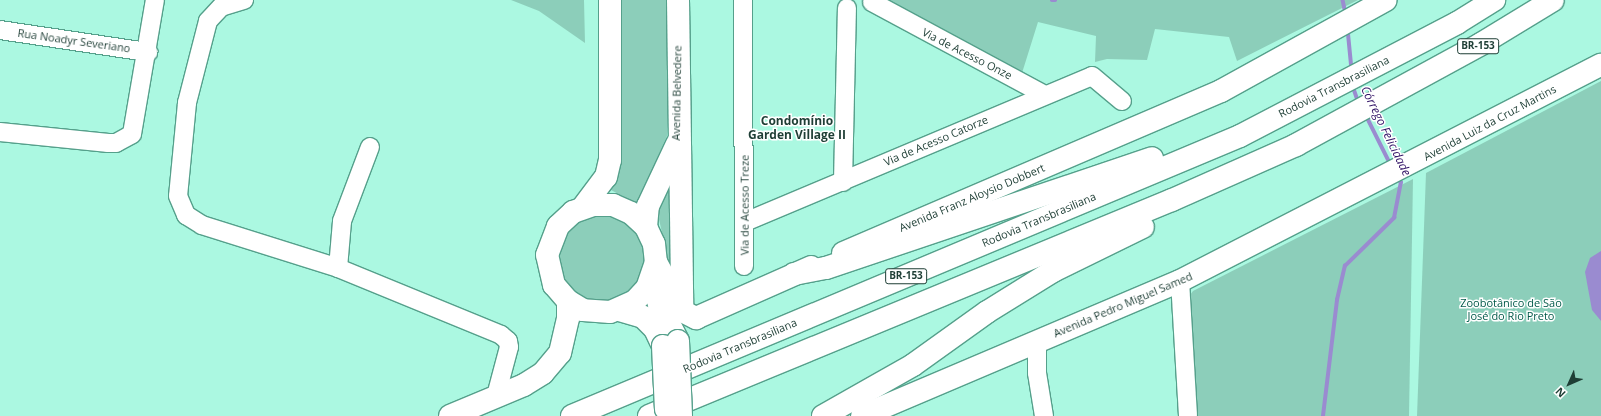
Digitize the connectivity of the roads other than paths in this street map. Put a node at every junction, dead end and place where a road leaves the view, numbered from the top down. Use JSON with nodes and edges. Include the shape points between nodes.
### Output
{"nodes":[{"id":1,"x":155,"y":0,"type":"edge"},
{"id":2,"x":244,"y":0,"type":"edge"},
{"id":3,"x":610,"y":0,"type":"edge"},
{"id":4,"x":678,"y":0,"type":"edge"},
{"id":5,"x":743,"y":0,"type":"edge"},
{"id":6,"x":1386,"y":0,"type":"edge"},
{"id":7,"x":1494,"y":0,"type":"edge"},
{"id":8,"x":1553,"y":0,"type":"edge"},
{"id":9,"x":859,"y":5,"type":"edge"},
{"id":10,"x":0,"y":30,"type":"edge"},
{"id":11,"x":148,"y":52,"type":"junction"},
{"id":12,"x":1601,"y":65,"type":"edge"},
{"id":13,"x":1045,"y":95,"type":"junction"},
{"id":14,"x":1122,"y":101,"type":"dead end"},
{"id":15,"x":0,"y":132,"type":"edge"},
{"id":16,"x":1240,"y":136,"type":"junction"},
{"id":17,"x":678,"y":143,"type":"junction"},
{"id":18,"x":370,"y":147,"type":"dead end"},
{"id":19,"x":1264,"y":159,"type":"junction"},
{"id":20,"x":1379,"y":181,"type":"joint"},
{"id":21,"x":843,"y":182,"type":"junction"},
{"id":22,"x":583,"y":207,"type":"junction"},
{"id":23,"x":745,"y":222,"type":"junction"},
{"id":24,"x":646,"y":227,"type":"junction"},
{"id":25,"x":744,"y":266,"type":"dead end"},
{"id":26,"x":338,"y":268,"type":"junction"},
{"id":27,"x":654,"y":271,"type":"junction"},
{"id":28,"x":794,"y":274,"type":"junction"},
{"id":29,"x":1180,"y":281,"type":"junction"},
{"id":30,"x":568,"y":301,"type":"junction"},
{"id":31,"x":619,"y":310,"type":"junction"},
{"id":32,"x":682,"y":311,"type":"junction"},
{"id":33,"x":1037,"y":342,"type":"junction"},
{"id":34,"x":671,"y":344,"type":"junction"},
{"id":35,"x":496,"y":396,"type":"junction"},
{"id":36,"x":868,"y":415,"type":"edge"},
{"id":37,"x":450,"y":416,"type":"edge"},
{"id":38,"x":572,"y":416,"type":"edge"},
{"id":39,"x":649,"y":416,"type":"edge"},
{"id":40,"x":666,"y":416,"type":"edge"},
{"id":41,"x":681,"y":416,"type":"edge"},
{"id":42,"x":823,"y":416,"type":"edge"},
{"id":43,"x":1044,"y":416,"type":"edge"},
{"id":44,"x":1188,"y":416,"type":"edge"}],
"edges":[{"from":1,"to":11,"type":"street"},
{"from":2,"to":26,"type":"street","via":[[221,7],[208,21],[187,104],[178,196],[181,207],[186,215],[202,225]]},
{"from":3,"to":22,"type":"main road","via":[[610,160],[606,177]]},
{"from":4,"to":17,"type":"main road","name":"Avenida Belvedere"},
{"from":5,"to":23,"type":"street","name":"Via de Acesso Treze"},
{"from":6,"to":28,"type":"main road","name":"Avenida Franz Aloysio Dobbert","via":[[1221,91]]},
{"from":7,"to":16,"type":"main road","name":"Rodovia Transbrasiliana","number":"BR-153"},
{"from":8,"to":19,"type":"main road","number":"BR-153","via":[[1402,88]]},
{"from":9,"to":13,"type":"street","name":"Via de Acesso Onze","via":[[889,14]]},
{"from":9,"to":21,"type":"street","via":[[846,29]]},
{"from":10,"to":11,"type":"street","name":"Rua Noadyr Severiano"},
{"from":11,"to":15,"type":"street","via":[[132,134],[123,139],[108,143]]},
{"from":12,"to":20,"type":"main road","name":"Avenida Luiz da Cruz Martins"},
{"from":13,"to":14,"type":"street","name":"Via de Acesso Catorze","via":[[1092,76]]},
{"from":13,"to":21,"type":"street","name":"Via de Acesso Catorze"},
{"from":16,"to":28,"type":"main road","via":[[1198,142],[826,268]]},
{"from":16,"to":38,"type":"main road","name":"Rodovia Transbrasiliana","number":"BR-153"},
{"from":17,"to":24,"type":"main road","name":"Avenida Belvedere","via":[[657,182],[648,206]]},
{"from":17,"to":32,"type":"main road"},
{"from":18,"to":26,"type":"street","via":[[342,221]]},
{"from":19,"to":39,"type":"main road","number":"BR-153","via":[[1172,200]]},
{"from":19,"to":42,"type":"main road","via":[[1233,183],[1053,271],[987,312],[907,369]]},
{"from":20,"to":29,"type":"main road","name":"Avenida Pedro Miguel Samed"},
{"from":21,"to":23,"type":"street","name":"Via de Acesso Catorze"},
{"from":22,"to":24,"type":"main road","via":[[603,204],[622,208]]},
{"from":22,"to":30,"type":"main road","via":[[558,226],[547,255],[552,280]]},
{"from":23,"to":25,"type":"street","name":"Via de Acesso Treze"},
{"from":24,"to":27,"type":"main road","via":[[654,244]]},
{"from":26,"to":35,"type":"street","via":[[501,335],[508,341],[509,347]]},
{"from":27,"to":31,"type":"main road","via":[[635,301]]},
{"from":27,"to":32,"type":"main road"},
{"from":27,"to":34,"type":"main road","via":[[659,304]]},
{"from":28,"to":32,"type":"main road","name":"Avenida Franz Aloysio Dobbert","via":[[696,318]]},
{"from":29,"to":33,"type":"main road","name":"Avenida Pedro Miguel Samed"},
{"from":29,"to":44,"type":"street"},
{"from":30,"to":31,"type":"main road","via":[[592,312]]},
{"from":30,"to":35,"type":"main road","via":[[568,318],[560,353],[543,374]]},
{"from":31,"to":34,"type":"main road","via":[[643,317]]},
{"from":33,"to":36,"type":"main road","name":"Avenida Pedro Miguel Samed"},
{"from":33,"to":43,"type":"street"},
{"from":34,"to":40,"type":"main road","bridge":true},
{"from":34,"to":41,"type":"main road","bridge":true},
{"from":35,"to":37,"type":"main road"}]}
